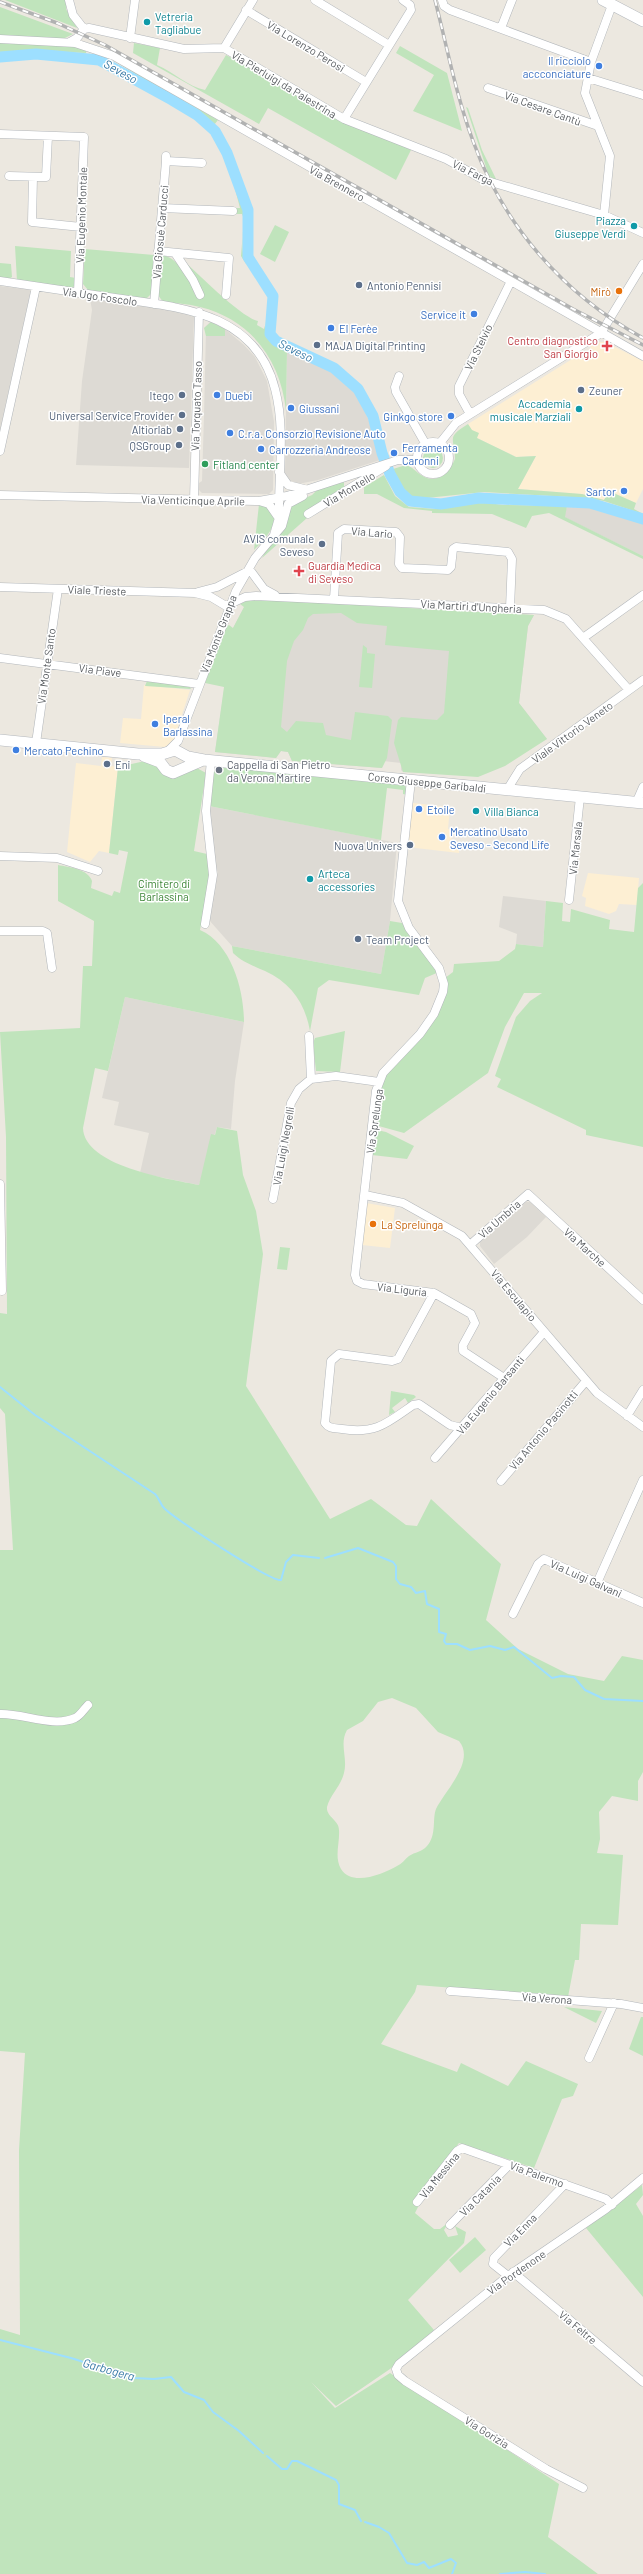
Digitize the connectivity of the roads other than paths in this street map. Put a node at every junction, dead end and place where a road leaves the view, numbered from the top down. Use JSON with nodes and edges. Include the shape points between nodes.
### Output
{"nodes":[{"id":1,"x":70,"y":0,"type":"edge"},
{"id":2,"x":135,"y":0,"type":"edge"},
{"id":3,"x":253,"y":0,"type":"edge"},
{"id":4,"x":314,"y":0,"type":"edge"},
{"id":5,"x":403,"y":0,"type":"edge"},
{"id":6,"x":512,"y":0,"type":"edge"},
{"id":7,"x":607,"y":2,"type":"edge"},
{"id":8,"x":443,"y":3,"type":"edge"},
{"id":9,"x":246,"y":10,"type":"junction"},
{"id":10,"x":643,"y":21,"type":"edge"},
{"id":11,"x":501,"y":28,"type":"junction"},
{"id":12,"x":84,"y":29,"type":"junction"},
{"id":13,"x":130,"y":38,"type":"junction"},
{"id":14,"x":0,"y":39,"type":"edge"},
{"id":15,"x":70,"y":42,"type":"junction"},
{"id":16,"x":389,"y":45,"type":"junction"},
{"id":17,"x":224,"y":48,"type":"junction"},
{"id":18,"x":591,"y":62,"type":"junction"},
{"id":19,"x":588,"y":78,"type":"junction"},
{"id":20,"x":366,"y":82,"type":"junction"},
{"id":21,"x":488,"y":88,"type":"dead end"},
{"id":22,"x":643,"y":95,"type":"edge"},
{"id":23,"x":344,"y":119,"type":"junction"},
{"id":24,"x":598,"y":126,"type":"junction"},
{"id":25,"x":1,"y":135,"type":"edge"},
{"id":26,"x":48,"y":136,"type":"junction"},
{"id":27,"x":202,"y":163,"type":"dead end"},
{"id":28,"x":9,"y":176,"type":"dead end"},
{"id":29,"x":33,"y":177,"type":"junction"},
{"id":30,"x":162,"y":208,"type":"junction"},
{"id":31,"x":233,"y":211,"type":"dead end"},
{"id":32,"x":604,"y":215,"type":"junction"},
{"id":33,"x":81,"y":227,"type":"junction"},
{"id":34,"x":643,"y":232,"type":"edge"},
{"id":35,"x":158,"y":251,"type":"junction"},
{"id":36,"x":175,"y":253,"type":"junction"},
{"id":37,"x":643,"y":264,"type":"edge"},
{"id":38,"x":0,"y":281,"type":"edge"},
{"id":39,"x":511,"y":281,"type":"junction"},
{"id":40,"x":36,"y":287,"type":"junction"},
{"id":41,"x":78,"y":293,"type":"junction"},
{"id":42,"x":200,"y":295,"type":"dead end"},
{"id":43,"x":226,"y":295,"type":"dead end"},
{"id":44,"x":154,"y":304,"type":"junction"},
{"id":45,"x":199,"y":312,"type":"junction"},
{"id":46,"x":600,"y":333,"type":"junction"},
{"id":47,"x":643,"y":356,"type":"edge"},
{"id":48,"x":398,"y":376,"type":"dead end"},
{"id":49,"x":470,"y":414,"type":"junction"},
{"id":50,"x":440,"y":443,"type":"junction"},
{"id":51,"x":425,"y":444,"type":"junction"},
{"id":52,"x":0,"y":451,"type":"edge"},
{"id":53,"x":417,"y":460,"type":"junction"},
{"id":54,"x":279,"y":468,"type":"junction"},
{"id":55,"x":381,"y":468,"type":"junction"},
{"id":56,"x":348,"y":475,"type":"junction"},
{"id":57,"x":321,"y":485,"type":"junction"},
{"id":58,"x":310,"y":488,"type":"junction"},
{"id":59,"x":348,"y":490,"type":"junction"},
{"id":60,"x":0,"y":495,"type":"edge"},
{"id":61,"x":278,"y":498,"type":"junction"},
{"id":62,"x":194,"y":500,"type":"junction"},
{"id":63,"x":259,"y":500,"type":"junction"},
{"id":64,"x":308,"y":514,"type":"dead end"},
{"id":65,"x":279,"y":518,"type":"junction"},
{"id":66,"x":274,"y":535,"type":"junction"},
{"id":67,"x":250,"y":571,"type":"junction"},
{"id":68,"x":0,"y":587,"type":"edge"},
{"id":69,"x":58,"y":589,"type":"junction"},
{"id":70,"x":194,"y":593,"type":"junction"},
{"id":71,"x":643,"y":595,"type":"edge"},
{"id":72,"x":278,"y":596,"type":"junction"},
{"id":73,"x":334,"y":599,"type":"junction"},
{"id":74,"x":225,"y":608,"type":"junction"},
{"id":75,"x":510,"y":608,"type":"junction"},
{"id":76,"x":583,"y":638,"type":"junction"},
{"id":77,"x":0,"y":658,"type":"edge"},
{"id":78,"x":46,"y":664,"type":"junction"},
{"id":79,"x":640,"y":682,"type":"edge"},
{"id":80,"x":199,"y":684,"type":"junction"},
{"id":81,"x":629,"y":690,"type":"junction"},
{"id":82,"x":643,"y":692,"type":"edge"},
{"id":83,"x":0,"y":740,"type":"edge"},
{"id":84,"x":178,"y":741,"type":"junction"},
{"id":85,"x":36,"y":743,"type":"junction"},
{"id":86,"x":168,"y":752,"type":"junction"},
{"id":87,"x":136,"y":753,"type":"junction"},
{"id":88,"x":182,"y":753,"type":"junction"},
{"id":89,"x":208,"y":760,"type":"junction"},
{"id":90,"x":163,"y":766,"type":"junction"},
{"id":91,"x":183,"y":769,"type":"junction"},
{"id":92,"x":411,"y":780,"type":"junction"},
{"id":93,"x":643,"y":787,"type":"edge"},
{"id":94,"x":507,"y":790,"type":"junction"},
{"id":95,"x":580,"y":797,"type":"junction"},
{"id":96,"x":640,"y":803,"type":"edge"},
{"id":97,"x":0,"y":856,"type":"edge"},
{"id":98,"x":98,"y":871,"type":"dead end"},
{"id":99,"x":569,"y":900,"type":"dead end"},
{"id":100,"x":205,"y":924,"type":"dead end"},
{"id":101,"x":0,"y":931,"type":"edge"},
{"id":102,"x":52,"y":968,"type":"dead end"},
{"id":103,"x":309,"y":1036,"type":"dead end"},
{"id":104,"x":312,"y":1079,"type":"junction"},
{"id":105,"x":379,"y":1082,"type":"junction"},
{"id":106,"x":0,"y":1184,"type":"edge"},
{"id":107,"x":528,"y":1194,"type":"joint"},
{"id":108,"x":365,"y":1195,"type":"junction"},
{"id":109,"x":273,"y":1198,"type":"dead end"},
{"id":110,"x":471,"y":1244,"type":"junction"},
{"id":111,"x":357,"y":1281,"type":"joint"},
{"id":112,"x":2,"y":1291,"type":"dead end"},
{"id":113,"x":434,"y":1293,"type":"junction"},
{"id":114,"x":643,"y":1300,"type":"edge"},
{"id":115,"x":544,"y":1332,"type":"junction"},
{"id":116,"x":504,"y":1378,"type":"junction"},
{"id":117,"x":586,"y":1381,"type":"junction"},
{"id":118,"x":643,"y":1390,"type":"edge"},
{"id":119,"x":627,"y":1416,"type":"junction"},
{"id":120,"x":643,"y":1427,"type":"edge"},
{"id":121,"x":462,"y":1428,"type":"junction"},
{"id":122,"x":435,"y":1458,"type":"dead end"},
{"id":123,"x":643,"y":1480,"type":"edge"},
{"id":124,"x":501,"y":1481,"type":"dead end"},
{"id":125,"x":596,"y":1583,"type":"junction"},
{"id":126,"x":642,"y":1600,"type":"edge"},
{"id":127,"x":513,"y":1614,"type":"dead end"},
{"id":128,"x":88,"y":1705,"type":"dead end"},
{"id":129,"x":0,"y":1714,"type":"edge"},
{"id":130,"x":450,"y":1991,"type":"dead end"},
{"id":131,"x":614,"y":2003,"type":"junction"},
{"id":132,"x":643,"y":2008,"type":"edge"},
{"id":133,"x":589,"y":2058,"type":"dead end"},
{"id":134,"x":460,"y":2148,"type":"joint"},
{"id":135,"x":509,"y":2164,"type":"junction"},
{"id":136,"x":643,"y":2178,"type":"edge"},
{"id":137,"x":565,"y":2184,"type":"junction"},
{"id":138,"x":417,"y":2202,"type":"dead end"},
{"id":139,"x":612,"y":2205,"type":"junction"},
{"id":140,"x":450,"y":2225,"type":"dead end"},
{"id":141,"x":510,"y":2274,"type":"junction"},
{"id":142,"x":396,"y":2371,"type":"joint"},
{"id":143,"x":643,"y":2382,"type":"edge"},
{"id":144,"x":583,"y":2488,"type":"dead end"}],
"edges":[{"from":1,"to":12,"type":"street","via":[[73,15]]},
{"from":2,"to":13,"type":"street"},
{"from":3,"to":9,"type":"street"},
{"from":4,"to":16,"type":"street"},
{"from":5,"to":16,"type":"street","via":[[410,5],[410,11]]},
{"from":6,"to":11,"type":"street"},
{"from":7,"to":10,"type":"main road"},
{"from":7,"to":18,"type":"street"},
{"from":8,"to":11,"type":"street"},
{"from":9,"to":17,"type":"street"},
{"from":9,"to":20,"type":"street","name":"Via Lorenzo Perosi"},
{"from":11,"to":18,"type":"street"},
{"from":12,"to":13,"type":"street"},
{"from":12,"to":15,"type":"street"},
{"from":13,"to":17,"type":"street","via":[[184,49]]},
{"from":14,"to":15,"type":"street","name":"Via Brennero"},
{"from":15,"to":39,"type":"street","name":"Via Brennero","via":[[114,56]]},
{"from":16,"to":20,"type":"street"},
{"from":17,"to":23,"type":"street","name":"Via Pierluigi da Palestrina"},
{"from":18,"to":19,"type":"street"},
{"from":19,"to":22,"type":"street"},
{"from":19,"to":24,"type":"street","via":[[586,98]]},
{"from":20,"to":23,"type":"street"},
{"from":21,"to":24,"type":"street","name":"Via Cesare Cantù"},
{"from":23,"to":32,"type":"street","name":"Via Farga","via":[[446,159],[484,180]]},
{"from":24,"to":32,"type":"street","via":[[610,156]]},
{"from":25,"to":26,"type":"street"},
{"from":26,"to":29,"type":"street","via":[[46,176]]},
{"from":26,"to":33,"type":"street","name":"Via Eugenio Montale","via":[[84,137]]},
{"from":27,"to":30,"type":"street","name":"Via Giosuè Carducci","via":[[166,158]]},
{"from":28,"to":29,"type":"street"},
{"from":29,"to":33,"type":"street","via":[[32,222]]},
{"from":30,"to":31,"type":"street"},
{"from":30,"to":35,"type":"street","name":"Via Giosuè Carducci"},
{"from":32,"to":34,"type":"street"},
{"from":33,"to":41,"type":"street","name":"Via Eugenio Montale"},
{"from":35,"to":36,"type":"street"},
{"from":35,"to":44,"type":"street","name":"Via Giosuè Carducci"},
{"from":36,"to":42,"type":"street"},
{"from":36,"to":43,"type":"street","via":[[229,258]]},
{"from":37,"to":46,"type":"street"},
{"from":38,"to":40,"type":"street","name":"Via Ugo Foscolo"},
{"from":39,"to":46,"type":"street","name":"Via Brennero"},
{"from":39,"to":49,"type":"street","name":"Via Stelvio","via":[[459,386],[459,394]]},
{"from":40,"to":41,"type":"street","name":"Via Ugo Foscolo"},
{"from":40,"to":52,"type":"street"},
{"from":41,"to":44,"type":"street","name":"Via Ugo Foscolo"},
{"from":44,"to":45,"type":"street","name":"Via Ugo Foscolo"},
{"from":45,"to":54,"type":"street","name":"Via Ugo Foscolo","via":[[233,328],[251,344],[265,363],[278,400]]},
{"from":45,"to":62,"type":"street","name":"Via Torquato Tasso"},
{"from":46,"to":47,"type":"street","name":"Via Brennero"},
{"from":46,"to":49,"type":"street"},
{"from":48,"to":51,"type":"street","via":[[394,387]]},
{"from":49,"to":50,"type":"street","via":[[452,427]]},
{"from":50,"to":51,"type":"street"},
{"from":50,"to":53,"type":"street","via":[[446,448],[449,456],[444,470],[437,474],[429,474],[420,467]]},
{"from":51,"to":53,"type":"street","via":[[418,452]]},
{"from":53,"to":55,"type":"street","name":"Via Montello","via":[[390,463]]},
{"from":54,"to":58,"type":"street","via":[[281,477],[288,485],[300,489]]},
{"from":54,"to":61,"type":"street","name":"Via Ugo Foscolo"},
{"from":55,"to":56,"type":"street","name":"Via Venticinque Aprile"},
{"from":55,"to":59,"type":"street","name":"Via Montello"},
{"from":56,"to":57,"type":"street","name":"Via Venticinque Aprile"},
{"from":56,"to":59,"type":"street"},
{"from":57,"to":58,"type":"street","name":"Via Venticinque Aprile"},
{"from":57,"to":66,"type":"street","via":[[288,504],[282,526]]},
{"from":58,"to":61,"type":"street","name":"Via Venticinque Aprile"},
{"from":59,"to":64,"type":"street","name":"Via Montello"},
{"from":60,"to":62,"type":"street","name":"Via Venticinque Aprile"},
{"from":61,"to":63,"type":"street","name":"Via Venticinque Aprile"},
{"from":61,"to":65,"type":"street","name":"Via Ugo Foscolo"},
{"from":62,"to":63,"type":"street","name":"Via Venticinque Aprile"},
{"from":63,"to":65,"type":"street","via":[[272,507]]},
{"from":65,"to":66,"type":"street","name":"Via Ugo Foscolo"},
{"from":66,"to":67,"type":"street","name":"Via Monte Grappa","via":[[252,562]]},
{"from":67,"to":70,"type":"street","name":"Viale Trieste","via":[[217,587]]},
{"from":67,"to":72,"type":"street","name":"Via Martiri d'Ungheria","via":[[264,589]]},
{"from":67,"to":74,"type":"street","name":"Via Monte Grappa"},
{"from":68,"to":69,"type":"street","name":"Viale Trieste"},
{"from":69,"to":70,"type":"street","name":"Viale Trieste"},
{"from":69,"to":78,"type":"street","name":"Via Monte Santo"},
{"from":70,"to":74,"type":"street","name":"Viale Trieste","via":[[211,598]]},
{"from":71,"to":76,"type":"street"},
{"from":72,"to":73,"type":"street","name":"Via Martiri d'Ungheria"},
{"from":72,"to":74,"type":"street","name":"Via Martiri d'Ungheria","via":[[248,596]]},
{"from":73,"to":75,"type":"street","name":"Via Martiri d'Ungheria"},
{"from":73,"to":75,"type":"street","name":"Via Lario","via":[[338,533],[344,529],[396,532],[400,537],[399,564],[402,568],[448,570],[452,568],[453,549],[456,547],[508,552],[512,559]]},
{"from":74,"to":80,"type":"street","name":"Via Monte Grappa"},
{"from":75,"to":76,"type":"street","name":"Via Martiri d'Ungheria","via":[[552,612],[566,619]]},
{"from":76,"to":81,"type":"street","name":"Via Martiri d'Ungheria"},
{"from":77,"to":78,"type":"street","name":"Via Piave"},
{"from":78,"to":80,"type":"street","name":"Via Piave"},
{"from":78,"to":85,"type":"street","name":"Via Monte Santo"},
{"from":79,"to":81,"type":"street","name":"Viale Vittorio Veneto"},
{"from":79,"to":82,"type":"street"},
{"from":80,"to":84,"type":"street","name":"Via Monte Grappa"},
{"from":81,"to":94,"type":"street","name":"Viale Vittorio Veneto","via":[[520,769]]},
{"from":83,"to":85,"type":"main road"},
{"from":84,"to":86,"type":"street","name":"Via Monte Grappa"},
{"from":84,"to":88,"type":"street"},
{"from":85,"to":87,"type":"main road"},
{"from":86,"to":87,"type":"main road"},
{"from":86,"to":88,"type":"main road","via":[[175,750]]},
{"from":86,"to":90,"type":"main road","via":[[163,759]]},
{"from":87,"to":90,"type":"main road","via":[[160,762]]},
{"from":88,"to":89,"type":"main road","name":"Corso Giuseppe Garibaldi"},
{"from":88,"to":91,"type":"main road","via":[[186,762]]},
{"from":89,"to":91,"type":"main road"},
{"from":89,"to":92,"type":"main road","name":"Corso Giuseppe Garibaldi"},
{"from":89,"to":100,"type":"street","via":[[206,811],[213,875]]},
{"from":90,"to":91,"type":"main road","via":[[173,773]]},
{"from":92,"to":94,"type":"main road","name":"Corso Giuseppe Garibaldi"},
{"from":92,"to":105,"type":"street","name":"Via Sprelunga","via":[[398,901],[409,928],[439,968],[444,983],[434,1014]]},
{"from":93,"to":96,"type":"street"},
{"from":94,"to":95,"type":"main road","name":"Corso Giuseppe Garibaldi"},
{"from":95,"to":96,"type":"main road","name":"Corso Giuseppe Garibaldi"},
{"from":95,"to":99,"type":"street","name":"Via Marsala"},
{"from":97,"to":98,"type":"street","via":[[57,858]]},
{"from":101,"to":102,"type":"street","via":[[47,933]]},
{"from":103,"to":104,"type":"street"},
{"from":104,"to":105,"type":"street","via":[[336,1076]]},
{"from":104,"to":109,"type":"street","name":"Via Luigi Negrelli","via":[[299,1089],[290,1103]]},
{"from":105,"to":108,"type":"street","name":"Via Sprelunga"},
{"from":106,"to":112,"type":"street"},
{"from":107,"to":110,"type":"street","name":"Via Umbria"},
{"from":107,"to":114,"type":"street","name":"Via Marche"},
{"from":108,"to":110,"type":"street","name":"Via Esculapio","via":[[402,1203],[457,1232]]},
{"from":108,"to":111,"type":"street","name":"Via Sprelunga","via":[[355,1272]]},
{"from":110,"to":115,"type":"street","name":"Via Esculapio"},
{"from":111,"to":113,"type":"street","name":"Via Liguria","via":[[363,1284]]},
{"from":113,"to":116,"type":"street","name":"Via Liguria","via":[[473,1316],[475,1322],[463,1344],[463,1351]]},
{"from":113,"to":121,"type":"street","via":[[398,1359],[392,1361],[339,1354],[334,1356],[331,1362],[325,1423],[332,1428],[368,1431],[380,1428],[419,1404],[450,1425]]},
{"from":115,"to":116,"type":"street","name":"Via Eugenio Barsanti"},
{"from":115,"to":117,"type":"street","name":"Via Esculapio"},
{"from":116,"to":121,"type":"street","name":"Via Eugenio Barsanti"},
{"from":117,"to":119,"type":"street","name":"Via Esculapio","via":[[606,1401]]},
{"from":117,"to":124,"type":"street","name":"Via Antonio Pacinotti"},
{"from":118,"to":119,"type":"street"},
{"from":119,"to":120,"type":"street","name":"Via Esculapio"},
{"from":121,"to":122,"type":"street","name":"Via Eugenio Barsanti"},
{"from":123,"to":125,"type":"street"},
{"from":125,"to":126,"type":"street","name":"Via Luigi Galvani"},
{"from":125,"to":127,"type":"street","name":"Via Luigi Galvani","via":[[543,1559]]},
{"from":128,"to":129,"type":"street","via":[[79,1715],[69,1720]]},
{"from":130,"to":131,"type":"street","name":"Via Verona"},
{"from":131,"to":132,"type":"street","name":"Via Verona"},
{"from":131,"to":133,"type":"street"},
{"from":134,"to":135,"type":"street","name":"Via Palermo"},
{"from":134,"to":138,"type":"street","name":"Via Messina"},
{"from":135,"to":137,"type":"street","name":"Via Palermo"},
{"from":135,"to":140,"type":"street","name":"Via Catania"},
{"from":136,"to":139,"type":"street","name":"Via Pordenone"},
{"from":137,"to":139,"type":"street","name":"Via Palermo","via":[[606,2199]]},
{"from":137,"to":141,"type":"street","name":"Via Enna","via":[[494,2258],[493,2264]]},
{"from":139,"to":141,"type":"street","name":"Via Pordenone"},
{"from":141,"to":142,"type":"street","name":"Via Pordenone","via":[[399,2364]]},
{"from":141,"to":143,"type":"street","name":"Via Feltre"},
{"from":142,"to":144,"type":"street","name":"Via Gorizia","via":[[405,2381],[546,2469]]}]}
